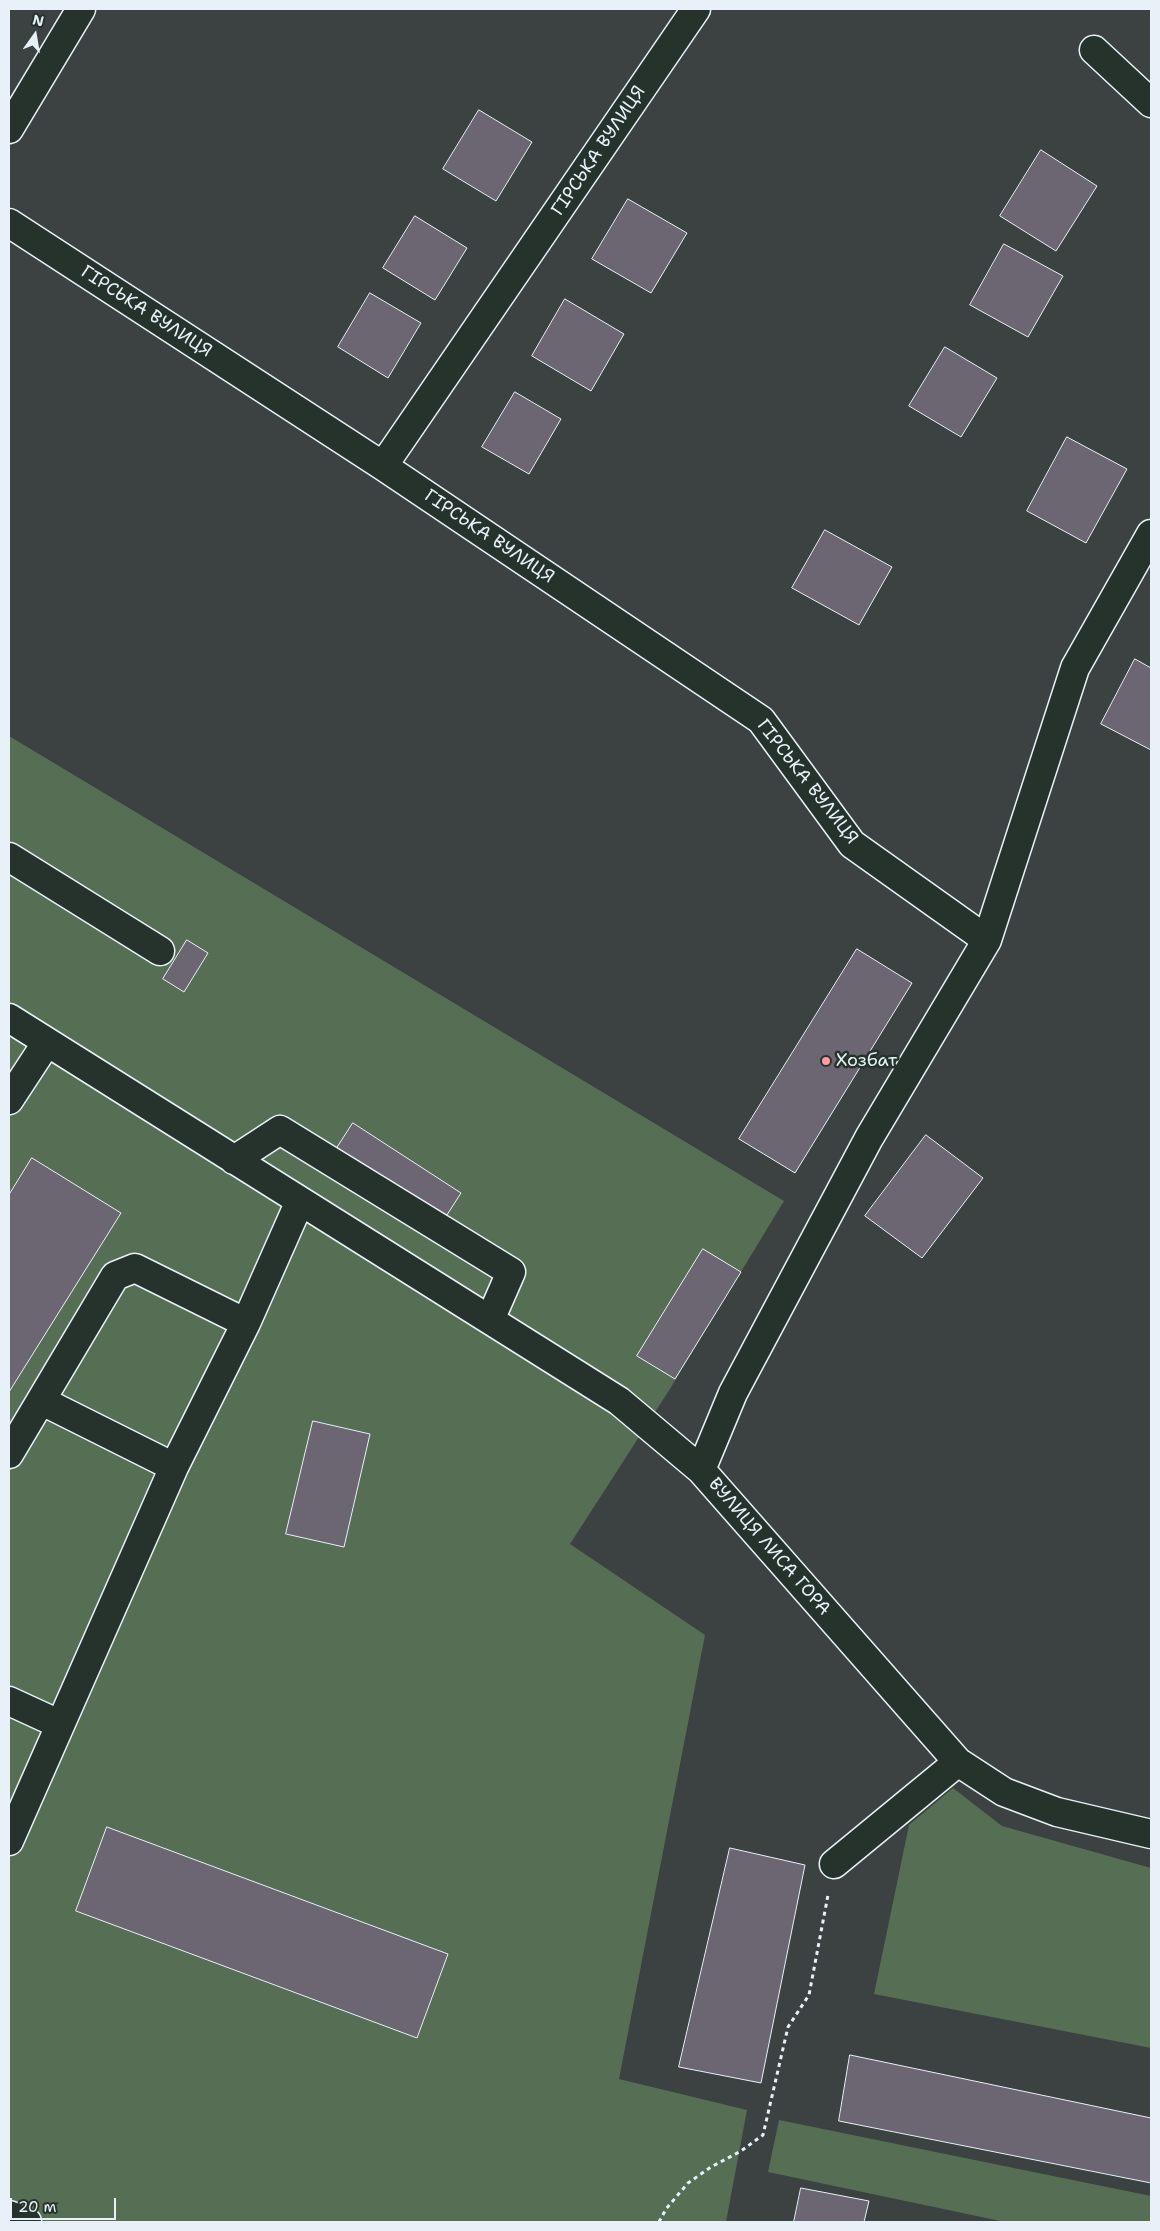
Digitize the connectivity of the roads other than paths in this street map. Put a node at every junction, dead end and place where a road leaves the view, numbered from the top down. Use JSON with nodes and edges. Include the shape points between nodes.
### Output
{"nodes":[{"id":1,"x":81,"y":9,"type":"edge"},
{"id":2,"x":696,"y":9,"type":"edge"},
{"id":3,"x":1094,"y":50,"type":"dead end"},
{"id":4,"x":1151,"y":103,"type":"edge"},
{"id":5,"x":9,"y":129,"type":"edge"},
{"id":6,"x":9,"y":223,"type":"edge"},
{"id":7,"x":383,"y":466,"type":"junction"},
{"id":8,"x":1151,"y":534,"type":"edge"},
{"id":9,"x":9,"y":857,"type":"edge"},
{"id":10,"x":987,"y":940,"type":"junction"},
{"id":11,"x":160,"y":951,"type":"dead end"},
{"id":12,"x":9,"y":1018,"type":"edge"},
{"id":13,"x":47,"y":1042,"type":"junction"},
{"id":14,"x":9,"y":1100,"type":"edge"},
{"id":15,"x":234,"y":1160,"type":"junction"},
{"id":16,"x":300,"y":1201,"type":"junction"},
{"id":17,"x":490,"y":1320,"type":"junction"},
{"id":18,"x":246,"y":1322,"type":"junction"},
{"id":19,"x":42,"y":1401,"type":"junction"},
{"id":20,"x":9,"y":1454,"type":"edge"},
{"id":21,"x":174,"y":1467,"type":"junction"},
{"id":22,"x":701,"y":1470,"type":"junction"},
{"id":23,"x":9,"y":1701,"type":"edge"},
{"id":24,"x":59,"y":1724,"type":"junction"},
{"id":25,"x":958,"y":1762,"type":"junction"},
{"id":26,"x":1151,"y":1834,"type":"edge"},
{"id":27,"x":9,"y":1841,"type":"edge"},
{"id":28,"x":834,"y":1864,"type":"road end"},
{"id":29,"x":9,"y":2216,"type":"edge"},
{"id":30,"x":26,"y":2222,"type":"edge"}],
"edges":[{"from":1,"to":5,"type":"street"},
{"from":2,"to":7,"type":"street","name":"ГІРСЬКА ВУЛИЦЯ"},
{"from":3,"to":4,"type":"street"},
{"from":6,"to":7,"type":"street","name":"ГІРСЬКА ВУЛИЦЯ"},
{"from":7,"to":10,"type":"street","name":"ГІРСЬКА ВУЛИЦЯ","via":[[761,720],[852,844]]},
{"from":8,"to":10,"type":"street","via":[[1075,668]]},
{"from":9,"to":11,"type":"street"},
{"from":10,"to":22,"type":"street","name":"ВУЛИЦЯ ЛИСА ГОРА","via":[[869,1138],[733,1393]]},
{"from":12,"to":13,"type":"street"},
{"from":13,"to":14,"type":"street"},
{"from":13,"to":15,"type":"street"},
{"from":15,"to":16,"type":"street"},
{"from":15,"to":17,"type":"street","via":[[280,1130],[511,1272]]},
{"from":16,"to":17,"type":"street"},
{"from":16,"to":18,"type":"street"},
{"from":17,"to":22,"type":"street","via":[[619,1401]]},
{"from":18,"to":19,"type":"street","via":[[135,1268],[115,1276]]},
{"from":18,"to":21,"type":"street"},
{"from":19,"to":20,"type":"street"},
{"from":19,"to":21,"type":"street"},
{"from":21,"to":24,"type":"street"},
{"from":22,"to":25,"type":"street","name":"ВУЛИЦЯ ЛИСА ГОРА"},
{"from":23,"to":24,"type":"street"},
{"from":24,"to":27,"type":"street"},
{"from":25,"to":26,"type":"street","name":"ВУЛИЦЯ ЛИСА ГОРА","via":[[1004,1792],[1057,1812]]},
{"from":25,"to":28,"type":"street"},
{"from":29,"to":30,"type":"street"}]}
